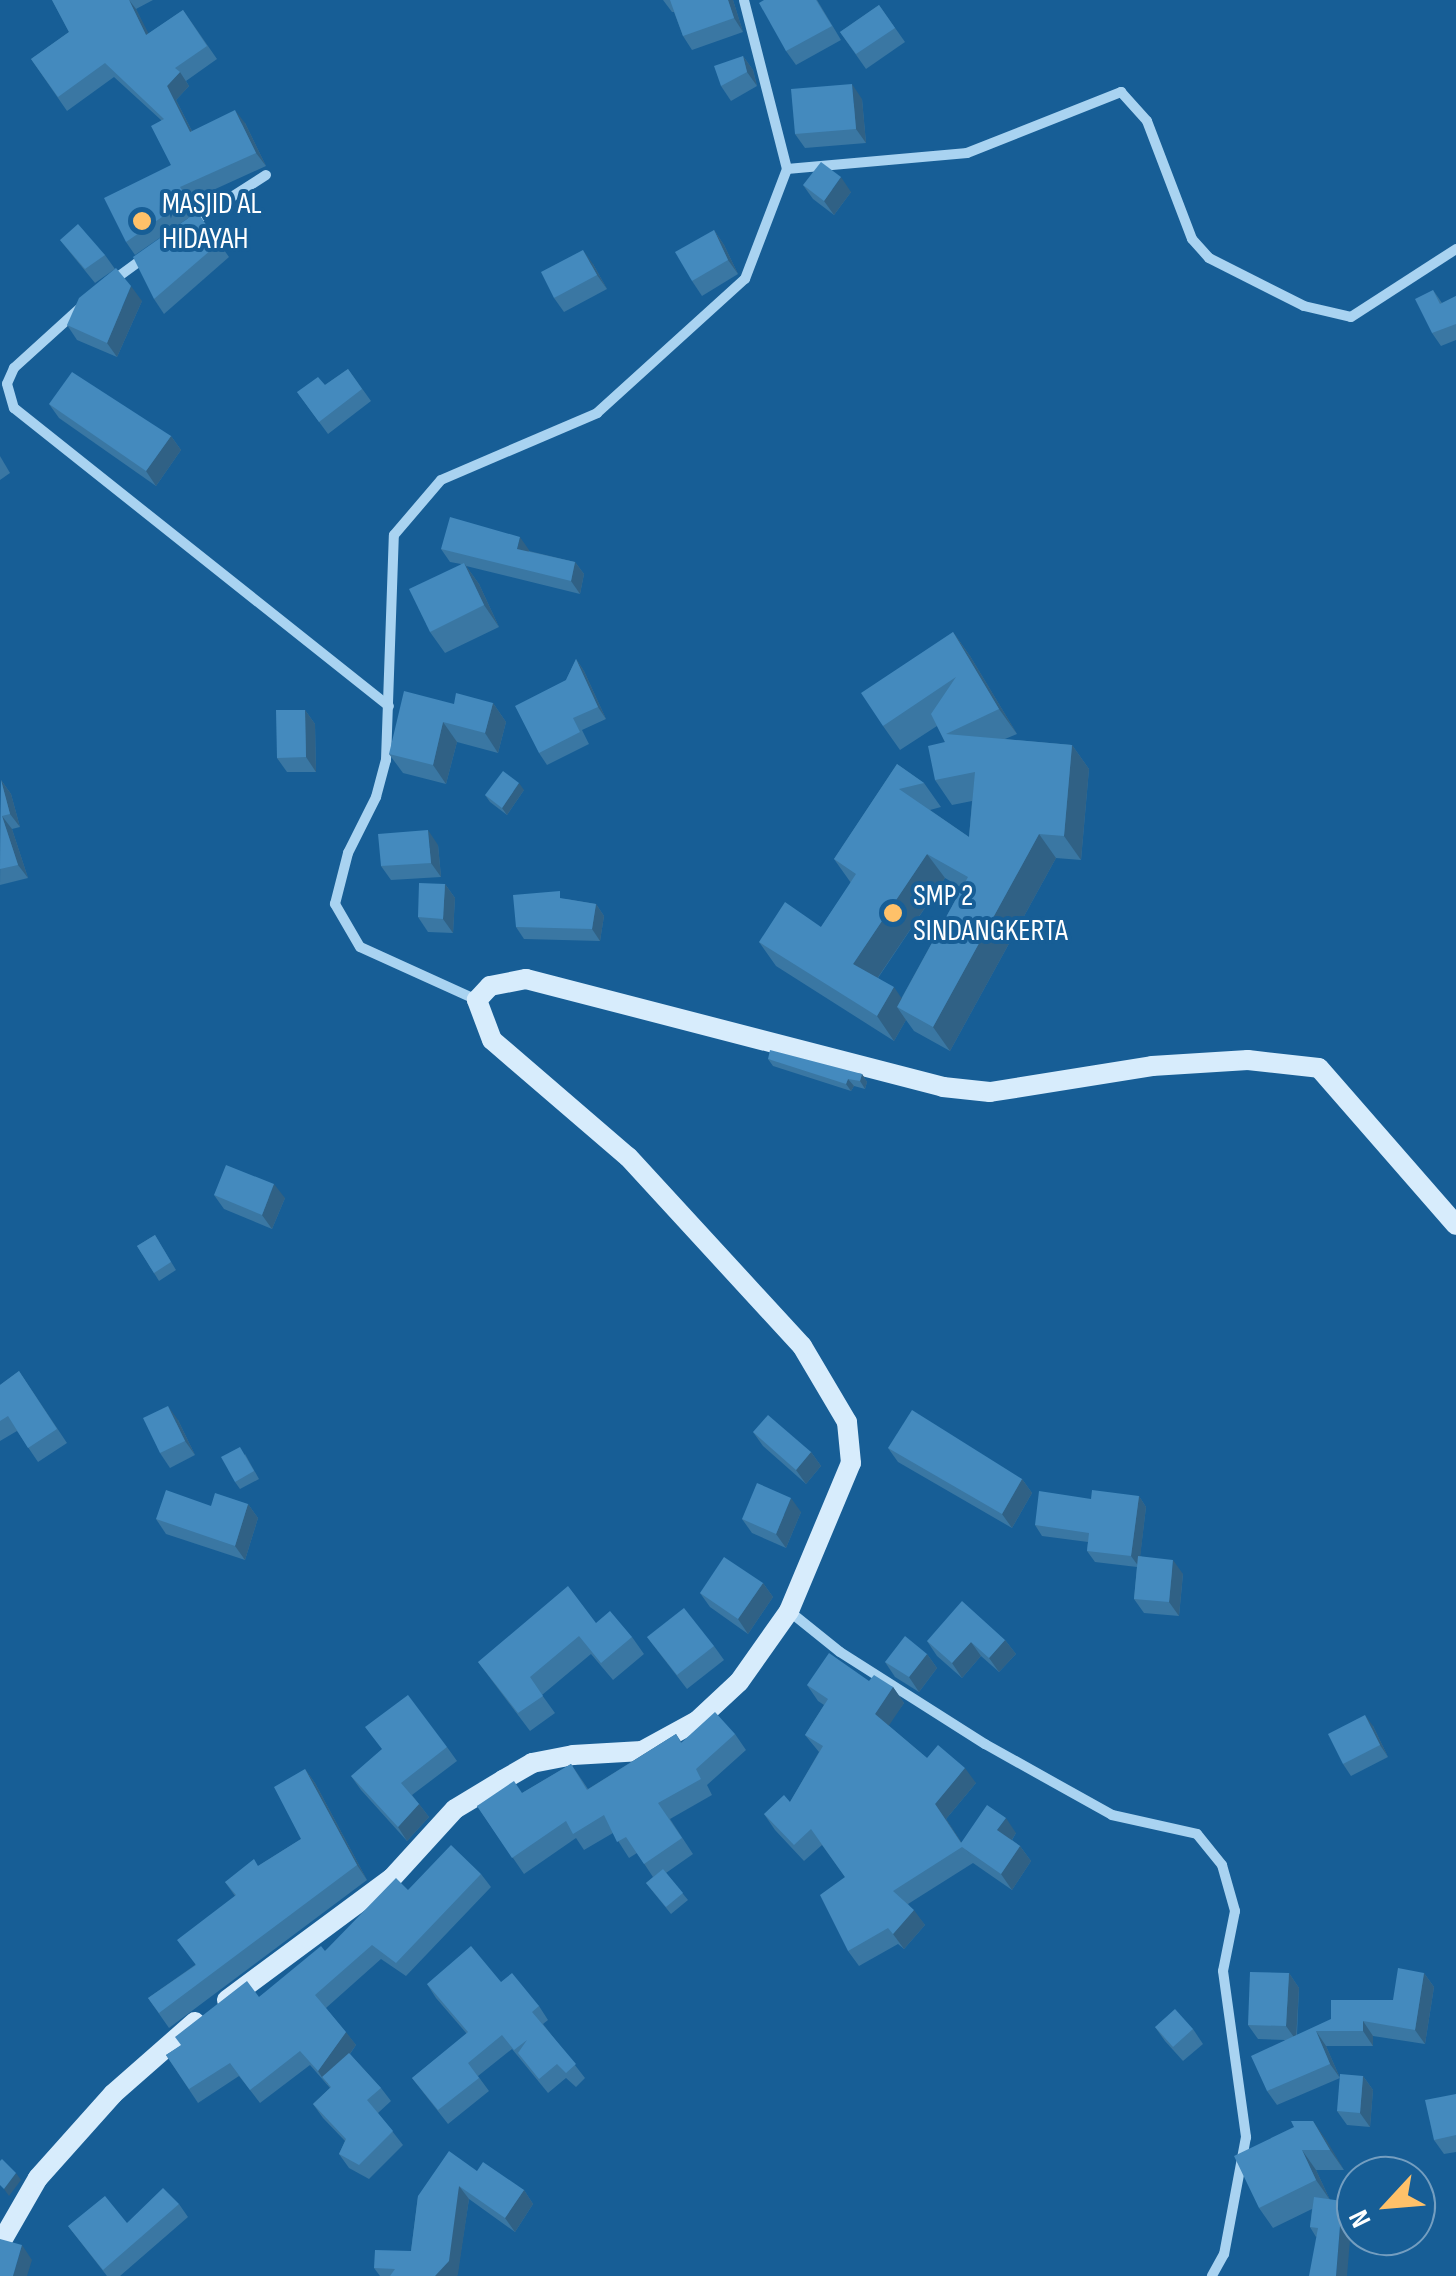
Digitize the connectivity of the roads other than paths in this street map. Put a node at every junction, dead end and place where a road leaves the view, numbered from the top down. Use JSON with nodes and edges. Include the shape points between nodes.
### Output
{"nodes":[{"id":1,"x":744,"y":0,"type":"edge"},
{"id":2,"x":787,"y":170,"type":"junction"},
{"id":3,"x":266,"y":175,"type":"dead end"},
{"id":4,"x":180,"y":230,"type":"edge"},
{"id":5,"x":1456,"y":249,"type":"edge"},
{"id":6,"x":154,"y":250,"type":"edge"},
{"id":7,"x":99,"y":291,"type":"edge"},
{"id":8,"x":86,"y":303,"type":"edge"},
{"id":9,"x":389,"y":706,"type":"junction"},
{"id":10,"x":477,"y":1000,"type":"junction"},
{"id":11,"x":1456,"y":1224,"type":"edge"},
{"id":12,"x":790,"y":1611,"type":"junction"},
{"id":13,"x":0,"y":2244,"type":"edge"},
{"id":14,"x":1212,"y":2276,"type":"edge"}],
"edges":[{"from":1,"to":2,"type":"street"},
{"from":2,"to":5,"type":"street","via":[[967,153],[1121,92],[1147,121],[1192,239],[1209,258],[1304,306],[1350,318]]},
{"from":2,"to":9,"type":"street","via":[[761,250],[731,292],[596,413],[441,480],[402,520],[388,579]]},
{"from":3,"to":4,"type":"street"},
{"from":6,"to":7,"type":"street"},
{"from":8,"to":9,"type":"street","via":[[14,368],[7,384],[14,408]]},
{"from":9,"to":10,"type":"street","via":[[386,760],[348,853],[338,918],[360,946]]},
{"from":10,"to":11,"type":"street","via":[[490,986],[526,980],[943,1087],[990,1092],[1152,1066],[1248,1060],[1319,1068]]},
{"from":10,"to":12,"type":"street","via":[[492,1040],[628,1157],[747,1283],[802,1346],[846,1422],[851,1463]]},
{"from":12,"to":13,"type":"street","via":[[739,1682],[672,1738],[642,1751],[532,1763],[456,1809],[392,1878],[196,2022],[113,2094],[38,2178]]},
{"from":12,"to":14,"type":"street","via":[[840,1652],[985,1744],[1112,1814],[1196,1834],[1222,1866],[1235,1912],[1222,1972],[1246,2137],[1224,2254]]}]}
